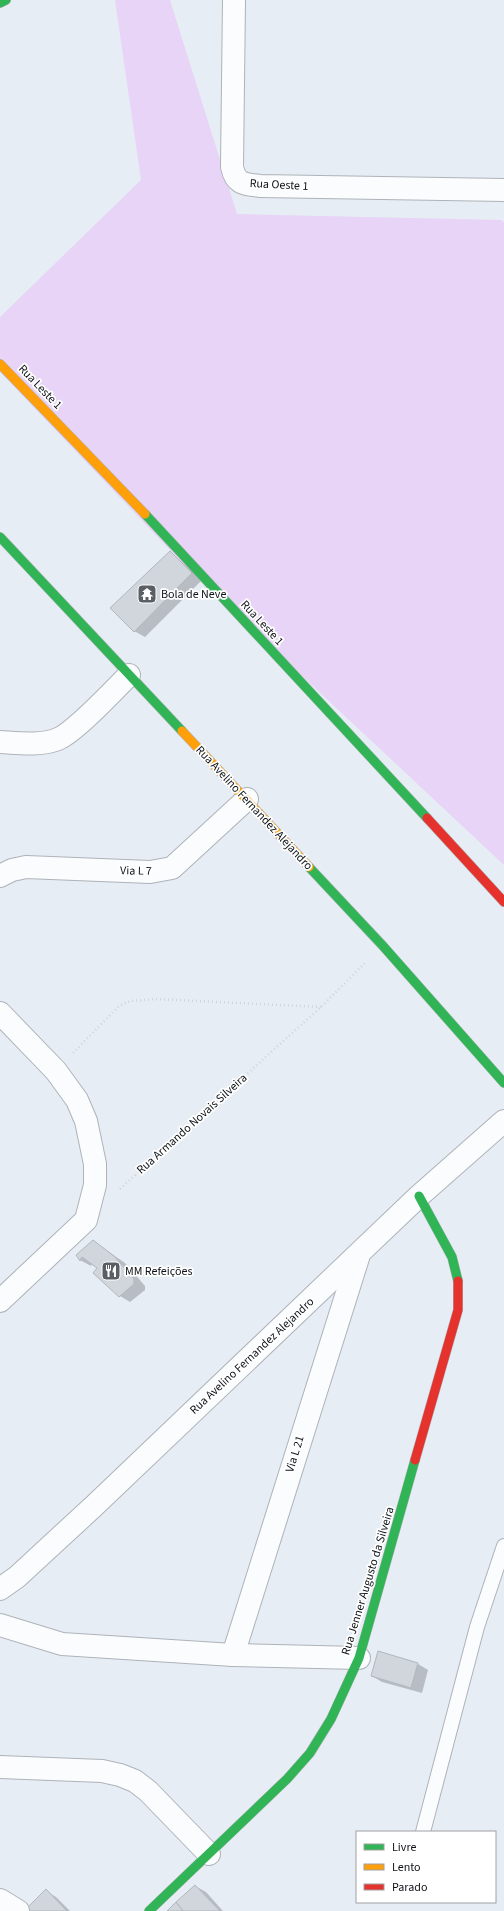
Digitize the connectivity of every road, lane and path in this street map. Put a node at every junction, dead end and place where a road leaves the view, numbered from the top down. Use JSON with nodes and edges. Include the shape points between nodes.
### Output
{"nodes":[{"id":1,"x":6,"y":0,"type":"edge"},
{"id":2,"x":234,"y":0,"type":"edge"},
{"id":3,"x":0,"y":3,"type":"edge"},
{"id":4,"x":504,"y":190,"type":"edge"},
{"id":5,"x":0,"y":364,"type":"edge"},
{"id":6,"x":3,"y":546,"type":"edge"},
{"id":7,"x":129,"y":675,"type":"junction"},
{"id":8,"x":0,"y":742,"type":"edge"},
{"id":9,"x":246,"y":799,"type":"junction"},
{"id":10,"x":0,"y":876,"type":"edge"},
{"id":11,"x":504,"y":902,"type":"edge"},
{"id":12,"x":382,"y":946,"type":"junction"},
{"id":13,"x":321,"y":1007,"type":"junction"},
{"id":14,"x":3,"y":1022,"type":"edge"},
{"id":15,"x":56,"y":1071,"type":"junction"},
{"id":16,"x":504,"y":1083,"type":"edge"},
{"id":17,"x":501,"y":1130,"type":"edge"},
{"id":18,"x":115,"y":1194,"type":"dead end"},
{"id":19,"x":419,"y":1196,"type":"junction"},
{"id":20,"x":359,"y":1255,"type":"junction"},
{"id":21,"x":0,"y":1301,"type":"edge"},
{"id":22,"x":504,"y":1546,"type":"edge"},
{"id":23,"x":0,"y":1589,"type":"edge"},
{"id":24,"x":0,"y":1625,"type":"edge"},
{"id":25,"x":233,"y":1654,"type":"junction"},
{"id":26,"x":359,"y":1658,"type":"junction"},
{"id":27,"x":0,"y":1766,"type":"edge"},
{"id":28,"x":423,"y":1831,"type":"edge"},
{"id":29,"x":209,"y":1854,"type":"junction"},
{"id":30,"x":0,"y":1900,"type":"edge"},
{"id":31,"x":18,"y":1911,"type":"edge"},
{"id":32,"x":149,"y":1911,"type":"edge"}],
"edges":[{"from":1,"to":3,"type":"street"},
{"from":2,"to":4,"type":"street","name":"Rua Oeste 1","via":[[232,167],[238,180],[260,186]]},
{"from":5,"to":11,"type":"street","name":"Rua Leste 1","via":[[130,498]]},
{"from":6,"to":7,"type":"street","name":"Rua Avelino Fernandez Alejandro"},
{"from":7,"to":8,"type":"street","via":[[59,739],[45,742]]},
{"from":7,"to":9,"type":"street","name":"Rua Avelino Fernandez Alejandro"},
{"from":9,"to":10,"type":"street","name":"Via L 7","via":[[172,868],[150,872],[26,867]]},
{"from":9,"to":12,"type":"street","name":"Rua Avelino Fernandez Alejandro"},
{"from":12,"to":13,"type":"path","name":"Rua Armando Novais Silveira"},
{"from":12,"to":16,"type":"street","name":"Rua Avelino Fernandez Alejandro"},
{"from":13,"to":15,"type":"path","via":[[156,999],[130,1001],[119,1006]]},
{"from":13,"to":18,"type":"path","name":"Rua Armando Novais Silveira"},
{"from":14,"to":15,"type":"street"},
{"from":15,"to":21,"type":"street","via":[[77,1100],[86,1121],[95,1164],[95,1185],[86,1220]]},
{"from":17,"to":19,"type":"street","name":"Rua Avelino Fernandez Alejandro"},
{"from":19,"to":20,"type":"street","name":"Rua Avelino Fernandez Alejandro"},
{"from":19,"to":26,"type":"street","name":"Rua Jenner Augusto da Silveira","via":[[452,1257],[458,1283],[458,1310]]},
{"from":20,"to":23,"type":"street","name":"Rua Avelino Fernandez Alejandro","via":[[96,1505],[17,1577]]},
{"from":20,"to":25,"type":"street","name":"Via L 21"},
{"from":22,"to":28,"type":"lane","via":[[477,1627]]},
{"from":24,"to":25,"type":"street","via":[[62,1644]]},
{"from":25,"to":26,"type":"street"},
{"from":26,"to":29,"type":"street","name":"Rua Jenner Augusto da Silveira","via":[[331,1718],[310,1753],[287,1779]]},
{"from":27,"to":29,"type":"street","via":[[102,1771],[120,1775],[148,1791]]},
{"from":29,"to":32,"type":"street","name":"Rua Jenner Augusto da Silveira"},
{"from":30,"to":31,"type":"street"}]}
